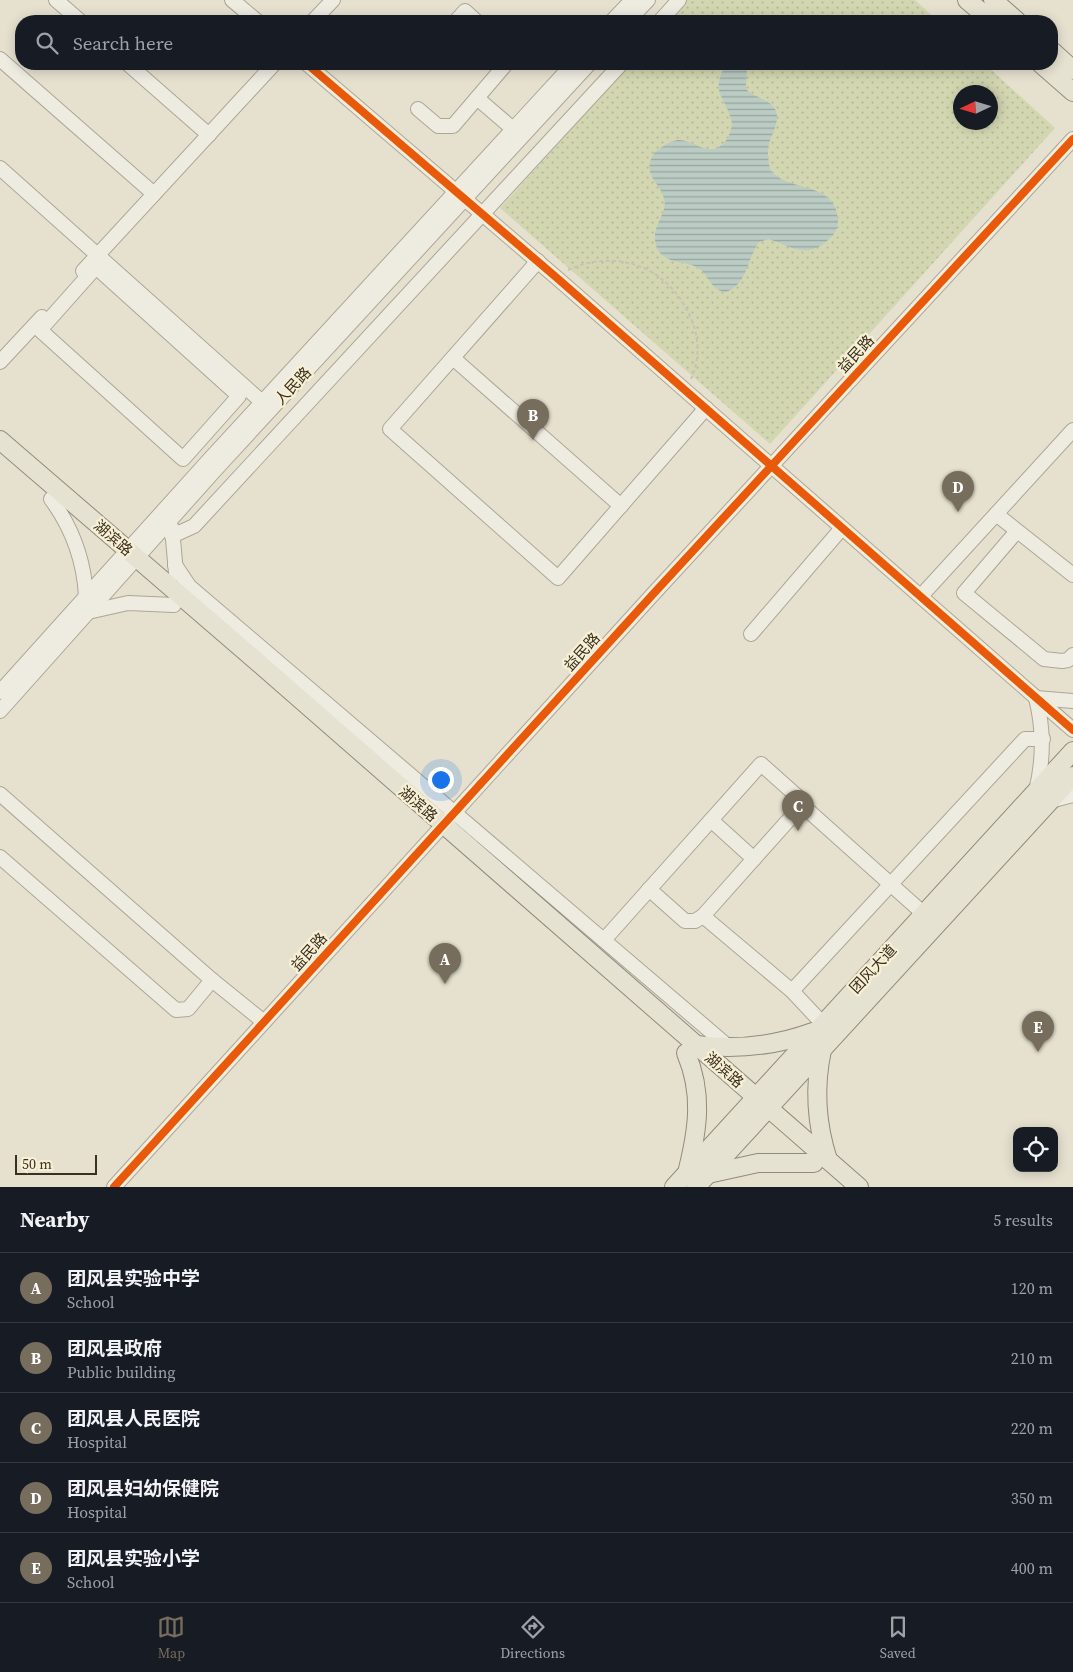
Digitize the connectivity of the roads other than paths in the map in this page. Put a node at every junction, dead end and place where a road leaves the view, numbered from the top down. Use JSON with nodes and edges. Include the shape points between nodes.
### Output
{"nodes":[{"id":1,"x":56,"y":0,"type":"edge"},
{"id":2,"x":232,"y":0,"type":"edge"},
{"id":3,"x":333,"y":0,"type":"edge"},
{"id":4,"x":632,"y":0,"type":"edge"},
{"id":5,"x":648,"y":0,"type":"edge"},
{"id":6,"x":679,"y":0,"type":"edge"},
{"id":7,"x":967,"y":0,"type":"edge"},
{"id":8,"x":993,"y":0,"type":"edge"},
{"id":9,"x":73,"y":15,"type":"edge"},
{"id":10,"x":250,"y":15,"type":"edge"},
{"id":11,"x":319,"y":15,"type":"edge"},
{"id":12,"x":618,"y":15,"type":"edge"},
{"id":13,"x":634,"y":15,"type":"edge"},
{"id":14,"x":665,"y":15,"type":"edge"},
{"id":15,"x":985,"y":15,"type":"edge"},
{"id":16,"x":1010,"y":15,"type":"edge"},
{"id":17,"x":1058,"y":56,"type":"edge"},
{"id":18,"x":0,"y":60,"type":"edge"},
{"id":19,"x":135,"y":70,"type":"edge"},
{"id":20,"x":269,"y":70,"type":"edge"},
{"id":21,"x":314,"y":70,"type":"edge"},
{"id":22,"x":501,"y":70,"type":"edge"},
{"id":23,"x":567,"y":70,"type":"edge"},
{"id":24,"x":583,"y":70,"type":"edge"},
{"id":25,"x":615,"y":70,"type":"edge"},
{"id":26,"x":1048,"y":70,"type":"edge"},
{"id":27,"x":1073,"y":70,"type":"edge"},
{"id":28,"x":1073,"y":92,"type":"edge"},
{"id":29,"x":477,"y":98,"type":"junction"},
{"id":30,"x":418,"y":109,"type":"dead end"},
{"id":31,"x":513,"y":129,"type":"junction"},
{"id":32,"x":209,"y":135,"type":"junction"},
{"id":33,"x":1073,"y":139,"type":"edge"},
{"id":34,"x":0,"y":168,"type":"edge"},
{"id":35,"x":154,"y":194,"type":"junction"},
{"id":36,"x":460,"y":195,"type":"junction"},
{"id":37,"x":482,"y":214,"type":"junction"},
{"id":38,"x":99,"y":255,"type":"junction"},
{"id":39,"x":538,"y":261,"type":"junction"},
{"id":40,"x":453,"y":358,"type":"junction"},
{"id":41,"x":0,"y":362,"type":"edge"},
{"id":42,"x":262,"y":402,"type":"junction"},
{"id":43,"x":706,"y":408,"type":"junction"},
{"id":44,"x":1073,"y":430,"type":"edge"},
{"id":45,"x":0,"y":440,"type":"edge"},
{"id":46,"x":0,"y":455,"type":"edge"},
{"id":47,"x":183,"y":459,"type":"joint"},
{"id":48,"x":772,"y":466,"type":"junction"},
{"id":49,"x":51,"y":499,"type":"junction"},
{"id":50,"x":621,"y":506,"type":"junction"},
{"id":51,"x":996,"y":514,"type":"junction"},
{"id":52,"x":173,"y":518,"type":"junction"},
{"id":53,"x":842,"y":528,"type":"junction"},
{"id":54,"x":1017,"y":531,"type":"junction"},
{"id":55,"x":172,"y":536,"type":"junction"},
{"id":56,"x":128,"y":558,"type":"junction"},
{"id":57,"x":174,"y":565,"type":"junction"},
{"id":58,"x":1073,"y":575,"type":"edge"},
{"id":59,"x":86,"y":596,"type":"junction"},
{"id":60,"x":921,"y":596,"type":"junction"},
{"id":61,"x":177,"y":600,"type":"junction"},
{"id":62,"x":88,"y":613,"type":"junction"},
{"id":63,"x":751,"y":634,"type":"dead end"},
{"id":64,"x":1073,"y":655,"type":"edge"},
{"id":65,"x":0,"y":692,"type":"edge"},
{"id":66,"x":1036,"y":698,"type":"junction"},
{"id":67,"x":1073,"y":701,"type":"edge"},
{"id":68,"x":0,"y":711,"type":"edge"},
{"id":69,"x":1073,"y":730,"type":"edge"},
{"id":70,"x":1043,"y":739,"type":"junction"},
{"id":71,"x":1073,"y":751,"type":"edge"},
{"id":72,"x":1073,"y":776,"type":"edge"},
{"id":73,"x":0,"y":794,"type":"edge"},
{"id":74,"x":1073,"y":795,"type":"edge"},
{"id":75,"x":1043,"y":797,"type":"junction"},
{"id":76,"x":802,"y":805,"type":"junction"},
{"id":77,"x":455,"y":812,"type":"junction"},
{"id":78,"x":711,"y":820,"type":"junction"},
{"id":79,"x":439,"y":829,"type":"junction"},
{"id":80,"x":0,"y":857,"type":"edge"},
{"id":81,"x":754,"y":859,"type":"junction"},
{"id":82,"x":891,"y":884,"type":"junction"},
{"id":83,"x":650,"y":889,"type":"junction"},
{"id":84,"x":924,"y":914,"type":"junction"},
{"id":85,"x":703,"y":916,"type":"junction"},
{"id":86,"x":604,"y":940,"type":"junction"},
{"id":87,"x":212,"y":980,"type":"junction"},
{"id":88,"x":792,"y":992,"type":"junction"},
{"id":89,"x":264,"y":1022,"type":"junction"},
{"id":90,"x":820,"y":1028,"type":"junction"},
{"id":91,"x":730,"y":1048,"type":"junction"},
{"id":92,"x":691,"y":1049,"type":"junction"},
{"id":93,"x":823,"y":1049,"type":"junction"},
{"id":94,"x":758,"y":1107,"type":"junction"},
{"id":95,"x":821,"y":1162,"type":"junction"},
{"id":96,"x":697,"y":1178,"type":"edge"},
{"id":97,"x":114,"y":1187,"type":"edge"},
{"id":98,"x":674,"y":1187,"type":"edge"},
{"id":99,"x":842,"y":1187,"type":"edge"},
{"id":100,"x":859,"y":1187,"type":"edge"}],
"edges":[{"from":1,"to":9,"type":"street"},
{"from":2,"to":10,"type":"street"},
{"from":3,"to":11,"type":"street"},
{"from":4,"to":12,"type":"street"},
{"from":5,"to":13,"type":"street"},
{"from":6,"to":14,"type":"street"},
{"from":7,"to":15,"type":"main road"},
{"from":8,"to":16,"type":"main road"},
{"from":17,"to":27,"type":"main road"},
{"from":18,"to":35,"type":"street"},
{"from":19,"to":32,"type":"street"},
{"from":20,"to":32,"type":"street"},
{"from":21,"to":36,"type":"street"},
{"from":22,"to":29,"type":"street"},
{"from":23,"to":31,"type":"street","name":"人民路"},
{"from":24,"to":36,"type":"street","name":"人民路"},
{"from":25,"to":37,"type":"street"},
{"from":26,"to":28,"type":"main road"},
{"from":29,"to":30,"type":"street","via":[[449,127],[438,126]]},
{"from":29,"to":31,"type":"street"},
{"from":31,"to":36,"type":"street","name":"人民路"},
{"from":32,"to":35,"type":"street"},
{"from":33,"to":48,"type":"street","name":"益民路"},
{"from":34,"to":38,"type":"street"},
{"from":35,"to":38,"type":"street"},
{"from":36,"to":37,"type":"street"},
{"from":36,"to":42,"type":"street","name":"人民路"},
{"from":36,"to":52,"type":"street","name":"人民路"},
{"from":37,"to":39,"type":"street"},
{"from":37,"to":55,"type":"street","via":[[194,526]]},
{"from":38,"to":41,"type":"street"},
{"from":38,"to":42,"type":"street"},
{"from":39,"to":40,"type":"street"},
{"from":39,"to":43,"type":"street"},
{"from":40,"to":50,"type":"street"},
{"from":40,"to":50,"type":"street","via":[[390,430],[558,578]]},
{"from":42,"to":56,"type":"street","name":"人民路"},
{"from":43,"to":48,"type":"street"},
{"from":43,"to":50,"type":"street"},
{"from":44,"to":51,"type":"street"},
{"from":45,"to":56,"type":"main road","name":"湖滨路"},
{"from":46,"to":49,"type":"main road","name":"湖滨路"},
{"from":47,"to":47,"type":"street","via":[[40,330],[96,267],[239,396]]},
{"from":48,"to":53,"type":"street"},
{"from":48,"to":77,"type":"street","name":"益民路"},
{"from":49,"to":56,"type":"main road","name":"湖滨路"},
{"from":49,"to":59,"type":"street","via":[[77,546]]},
{"from":51,"to":54,"type":"street"},
{"from":51,"to":60,"type":"street"},
{"from":52,"to":55,"type":"street"},
{"from":52,"to":56,"type":"street","name":"人民路"},
{"from":53,"to":60,"type":"street"},
{"from":53,"to":63,"type":"street"},
{"from":54,"to":58,"type":"street"},
{"from":54,"to":64,"type":"street","via":[[964,593],[1044,658],[1062,661]]},
{"from":55,"to":57,"type":"street"},
{"from":56,"to":59,"type":"street","name":"人民路"},
{"from":56,"to":61,"type":"main road","name":"湖滨路"},
{"from":56,"to":62,"type":"street","name":"人民路"},
{"from":57,"to":61,"type":"street"},
{"from":57,"to":77,"type":"street","via":[[189,586]]},
{"from":59,"to":65,"type":"street","name":"人民路"},
{"from":60,"to":66,"type":"street"},
{"from":61,"to":62,"type":"street","via":[[128,603]]},
{"from":61,"to":79,"type":"main road","name":"湖滨路"},
{"from":62,"to":68,"type":"street","name":"人民路"},
{"from":66,"to":67,"type":"street"},
{"from":66,"to":69,"type":"street"},
{"from":66,"to":70,"type":"street"},
{"from":70,"to":75,"type":"street"},
{"from":70,"to":82,"type":"street","via":[[1025,739]]},
{"from":71,"to":75,"type":"main road","name":"团风大道"},
{"from":72,"to":75,"type":"main road","name":"团风大道"},
{"from":73,"to":87,"type":"street"},
{"from":74,"to":75,"type":"street"},
{"from":75,"to":84,"type":"main road","name":"团风大道"},
{"from":75,"to":93,"type":"main road","name":"团风大道"},
{"from":76,"to":78,"type":"street","via":[[798,797],[761,764]]},
{"from":76,"to":81,"type":"street"},
{"from":76,"to":82,"type":"street"},
{"from":77,"to":79,"type":"street","name":"益民路"},
{"from":77,"to":86,"type":"street"},
{"from":78,"to":81,"type":"street"},
{"from":78,"to":83,"type":"street"},
{"from":79,"to":89,"type":"street","name":"益民路"},
{"from":79,"to":92,"type":"main road","name":"湖滨路"},
{"from":80,"to":87,"type":"street","via":[[176,1010],[188,1009]]},
{"from":81,"to":85,"type":"street"},
{"from":82,"to":84,"type":"street"},
{"from":82,"to":88,"type":"street"},
{"from":83,"to":85,"type":"street","via":[[685,921]]},
{"from":83,"to":86,"type":"street"},
{"from":84,"to":90,"type":"main road","name":"团风大道"},
{"from":85,"to":88,"type":"street"},
{"from":86,"to":91,"type":"street"},
{"from":87,"to":89,"type":"street"},
{"from":88,"to":90,"type":"street"},
{"from":89,"to":97,"type":"street","name":"益民路"},
{"from":90,"to":91,"type":"main road","via":[[782,1042]]},
{"from":90,"to":94,"type":"main road","name":"团风大道"},
{"from":91,"to":92,"type":"main road"},
{"from":92,"to":94,"type":"main road","name":"湖滨路"},
{"from":92,"to":96,"type":"main road","via":[[698,1101]]},
{"from":93,"to":94,"type":"main road","name":"团风大道"},
{"from":93,"to":95,"type":"main road","via":[[817,1104]]},
{"from":94,"to":95,"type":"main road","name":"湖滨路"},
{"from":94,"to":96,"type":"main road","name":"团风大道"},
{"from":95,"to":96,"type":"main road","via":[[758,1163]]},
{"from":95,"to":99,"type":"main road","name":"湖滨路"},
{"from":95,"to":100,"type":"main road","name":"湖滨路"},
{"from":96,"to":98,"type":"main road","name":"团风大道"}]}
